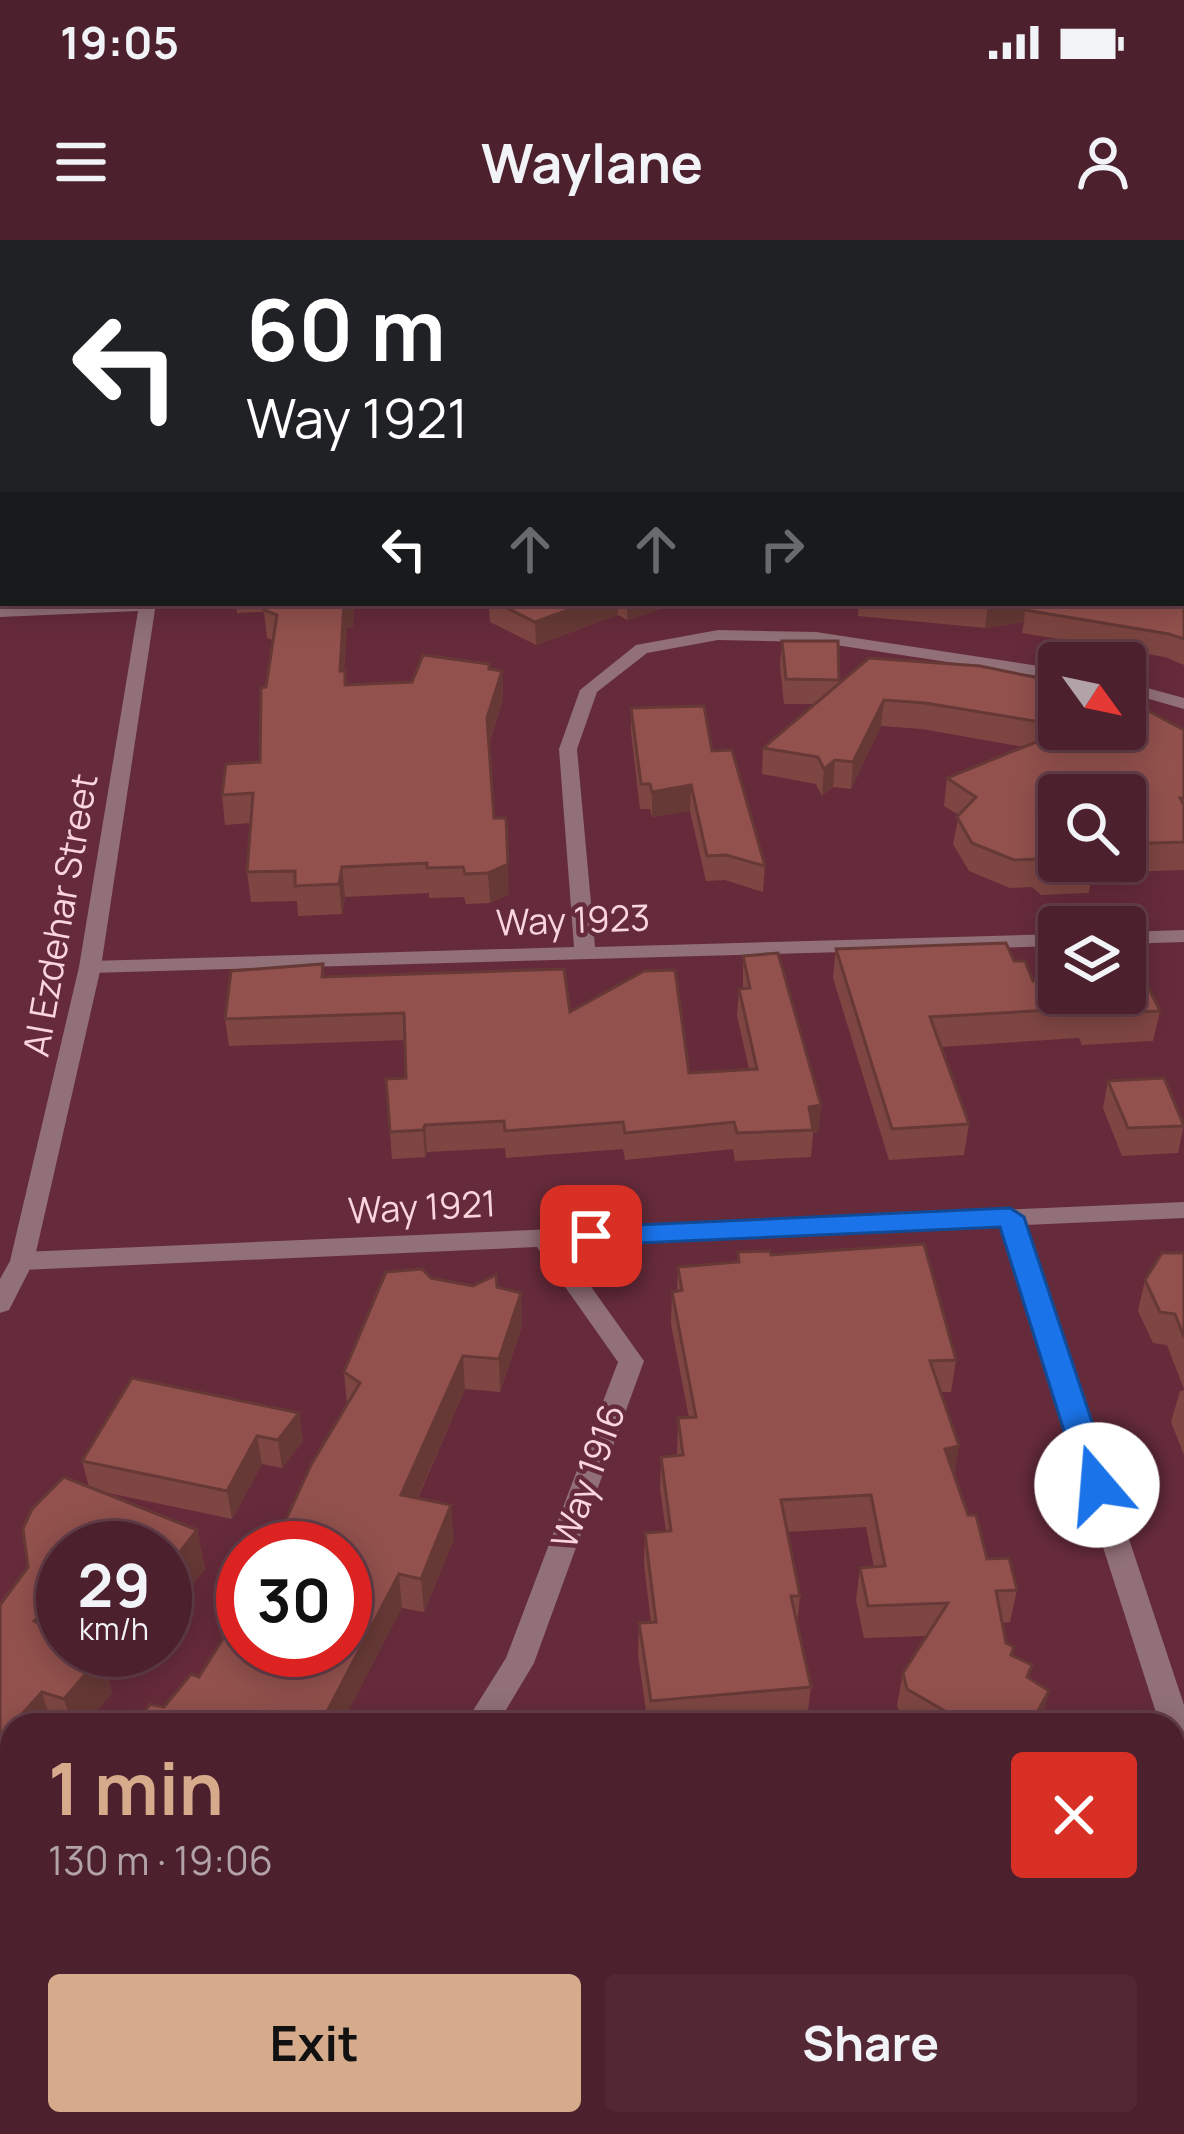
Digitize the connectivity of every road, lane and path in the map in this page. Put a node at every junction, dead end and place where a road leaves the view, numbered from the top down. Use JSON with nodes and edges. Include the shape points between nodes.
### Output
{"nodes":[{"id":1,"x":111,"y":606,"type":"edge"},
{"id":2,"x":148,"y":606,"type":"edge"},
{"id":3,"x":0,"y":612,"type":"edge"},
{"id":4,"x":1038,"y":671,"type":"edge"},
{"id":5,"x":1146,"y":693,"type":"edge"},
{"id":6,"x":1184,"y":704,"type":"edge"},
{"id":7,"x":1184,"y":936,"type":"edge"},
{"id":8,"x":1146,"y":937,"type":"edge"},
{"id":9,"x":1038,"y":941,"type":"edge"},
{"id":10,"x":585,"y":952,"type":"junction"},
{"id":11,"x":89,"y":968,"type":"junction"},
{"id":12,"x":1184,"y":1210,"type":"edge"},
{"id":13,"x":1010,"y":1217,"type":"junction"},
{"id":14,"x":544,"y":1238,"type":"junction"},
{"id":15,"x":22,"y":1261,"type":"junction"},
{"id":16,"x":0,"y":1304,"type":"edge"},
{"id":17,"x":488,"y":1713,"type":"edge"},
{"id":18,"x":1171,"y":1713,"type":"edge"}],
"edges":[{"from":1,"to":3,"type":"street"},
{"from":2,"to":11,"type":"street","name":"Al Ezdehar Street"},
{"from":4,"to":10,"type":"street","via":[[816,637],[718,635],[642,649],[589,690],[568,749]]},
{"from":5,"to":6,"type":"street"},
{"from":7,"to":8,"type":"street"},
{"from":9,"to":10,"type":"street","name":"Way 1923"},
{"from":10,"to":11,"type":"street","name":"Way 1923"},
{"from":11,"to":15,"type":"street","name":"Al Ezdehar Street"},
{"from":12,"to":13,"type":"street","name":"Way 1921"},
{"from":13,"to":14,"type":"street","name":"Way 1921"},
{"from":13,"to":18,"type":"street"},
{"from":14,"to":15,"type":"street","name":"Way 1921"},
{"from":14,"to":17,"type":"street","name":"Way 1916","via":[[631,1360],[519,1663]]},
{"from":15,"to":16,"type":"street","name":"Al Ezdehar Street"}]}
